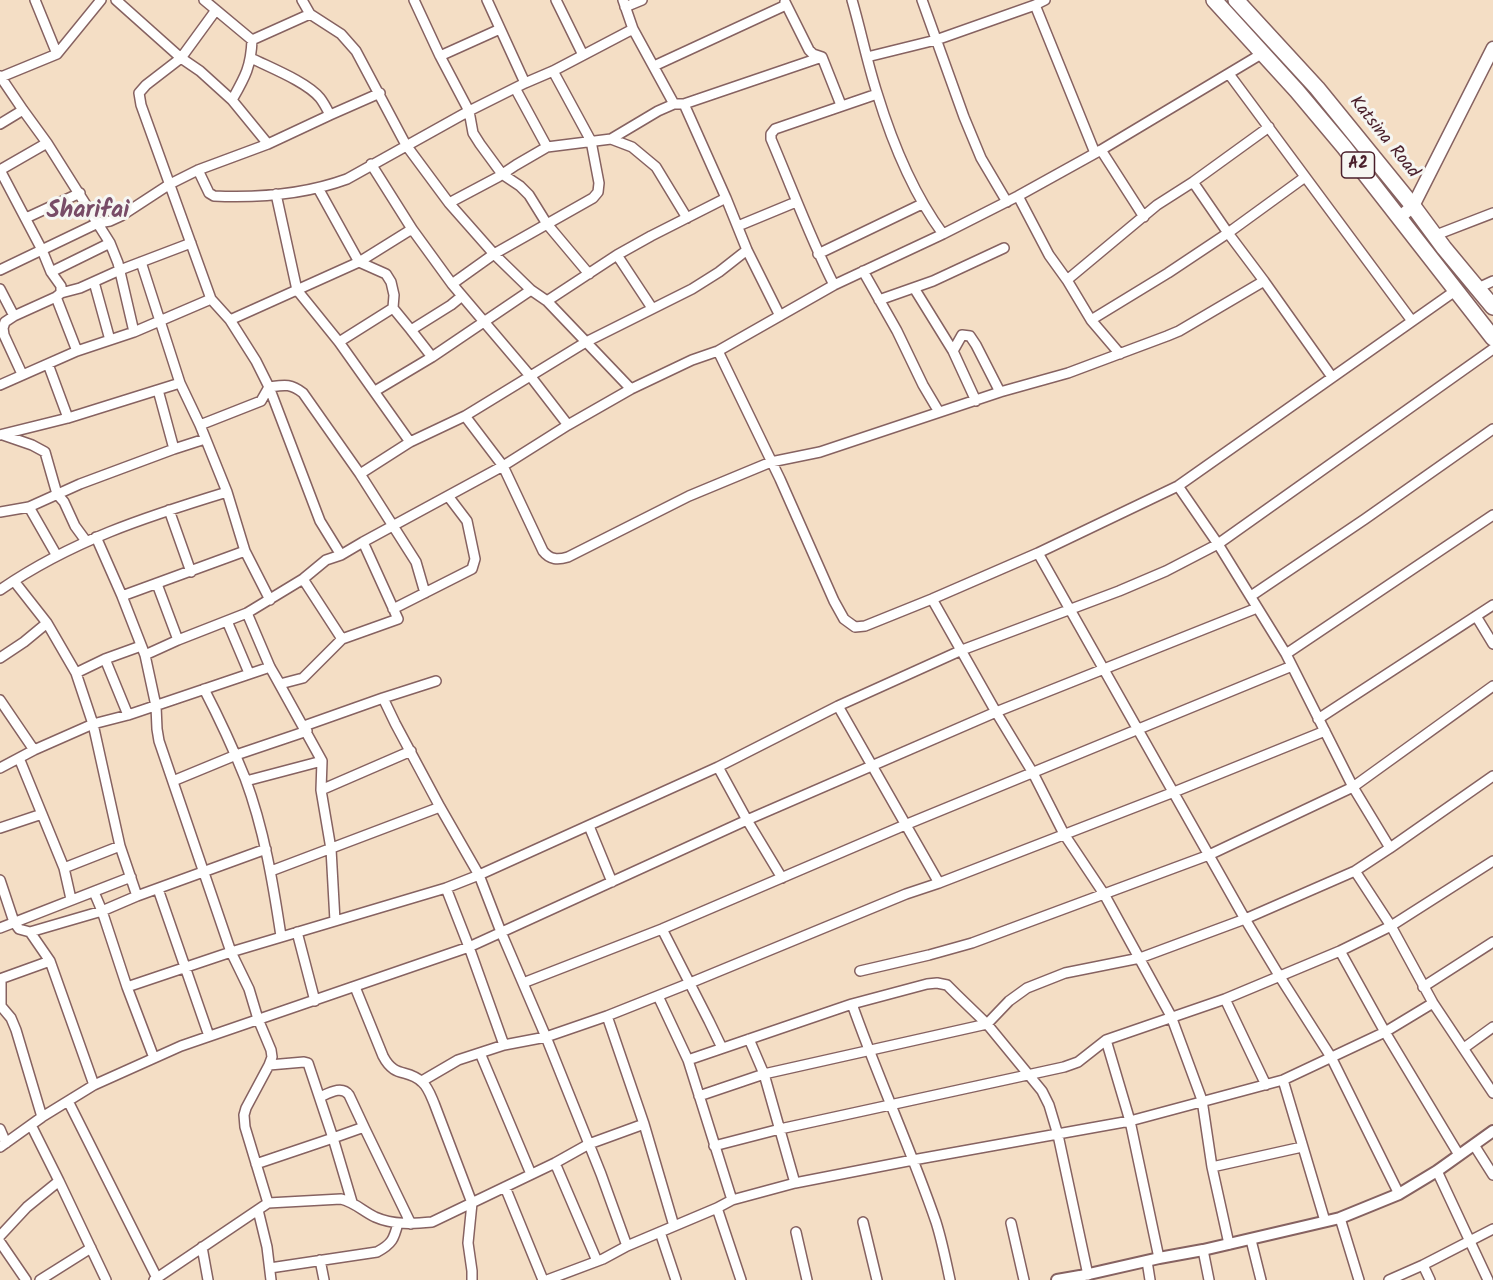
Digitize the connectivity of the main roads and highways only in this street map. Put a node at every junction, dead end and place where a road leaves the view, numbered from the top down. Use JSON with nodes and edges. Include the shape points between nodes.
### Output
{"nodes":[{"id":1,"x":1214,"y":0,"type":"edge"},
{"id":2,"x":1236,"y":0,"type":"edge"},
{"id":3,"x":1493,"y":48,"type":"edge"},
{"id":4,"x":1413,"y":206,"type":"junction"},
{"id":5,"x":1400,"y":218,"type":"junction"},
{"id":6,"x":1493,"y":307,"type":"edge"},
{"id":7,"x":1493,"y":338,"type":"edge"}],
"edges":[{"from":1,"to":5,"type":"highway","number":"A2","via":[[1344,147]]},
{"from":2,"to":4,"type":"highway","name":"Katsina Road","number":"A2","via":[[1317,88]]},
{"from":3,"to":4,"type":"main road"},
{"from":4,"to":5,"type":"main road"},
{"from":4,"to":6,"type":"highway","name":"Katsina Road","number":"A2"},
{"from":5,"to":7,"type":"highway","number":"A2"}]}
